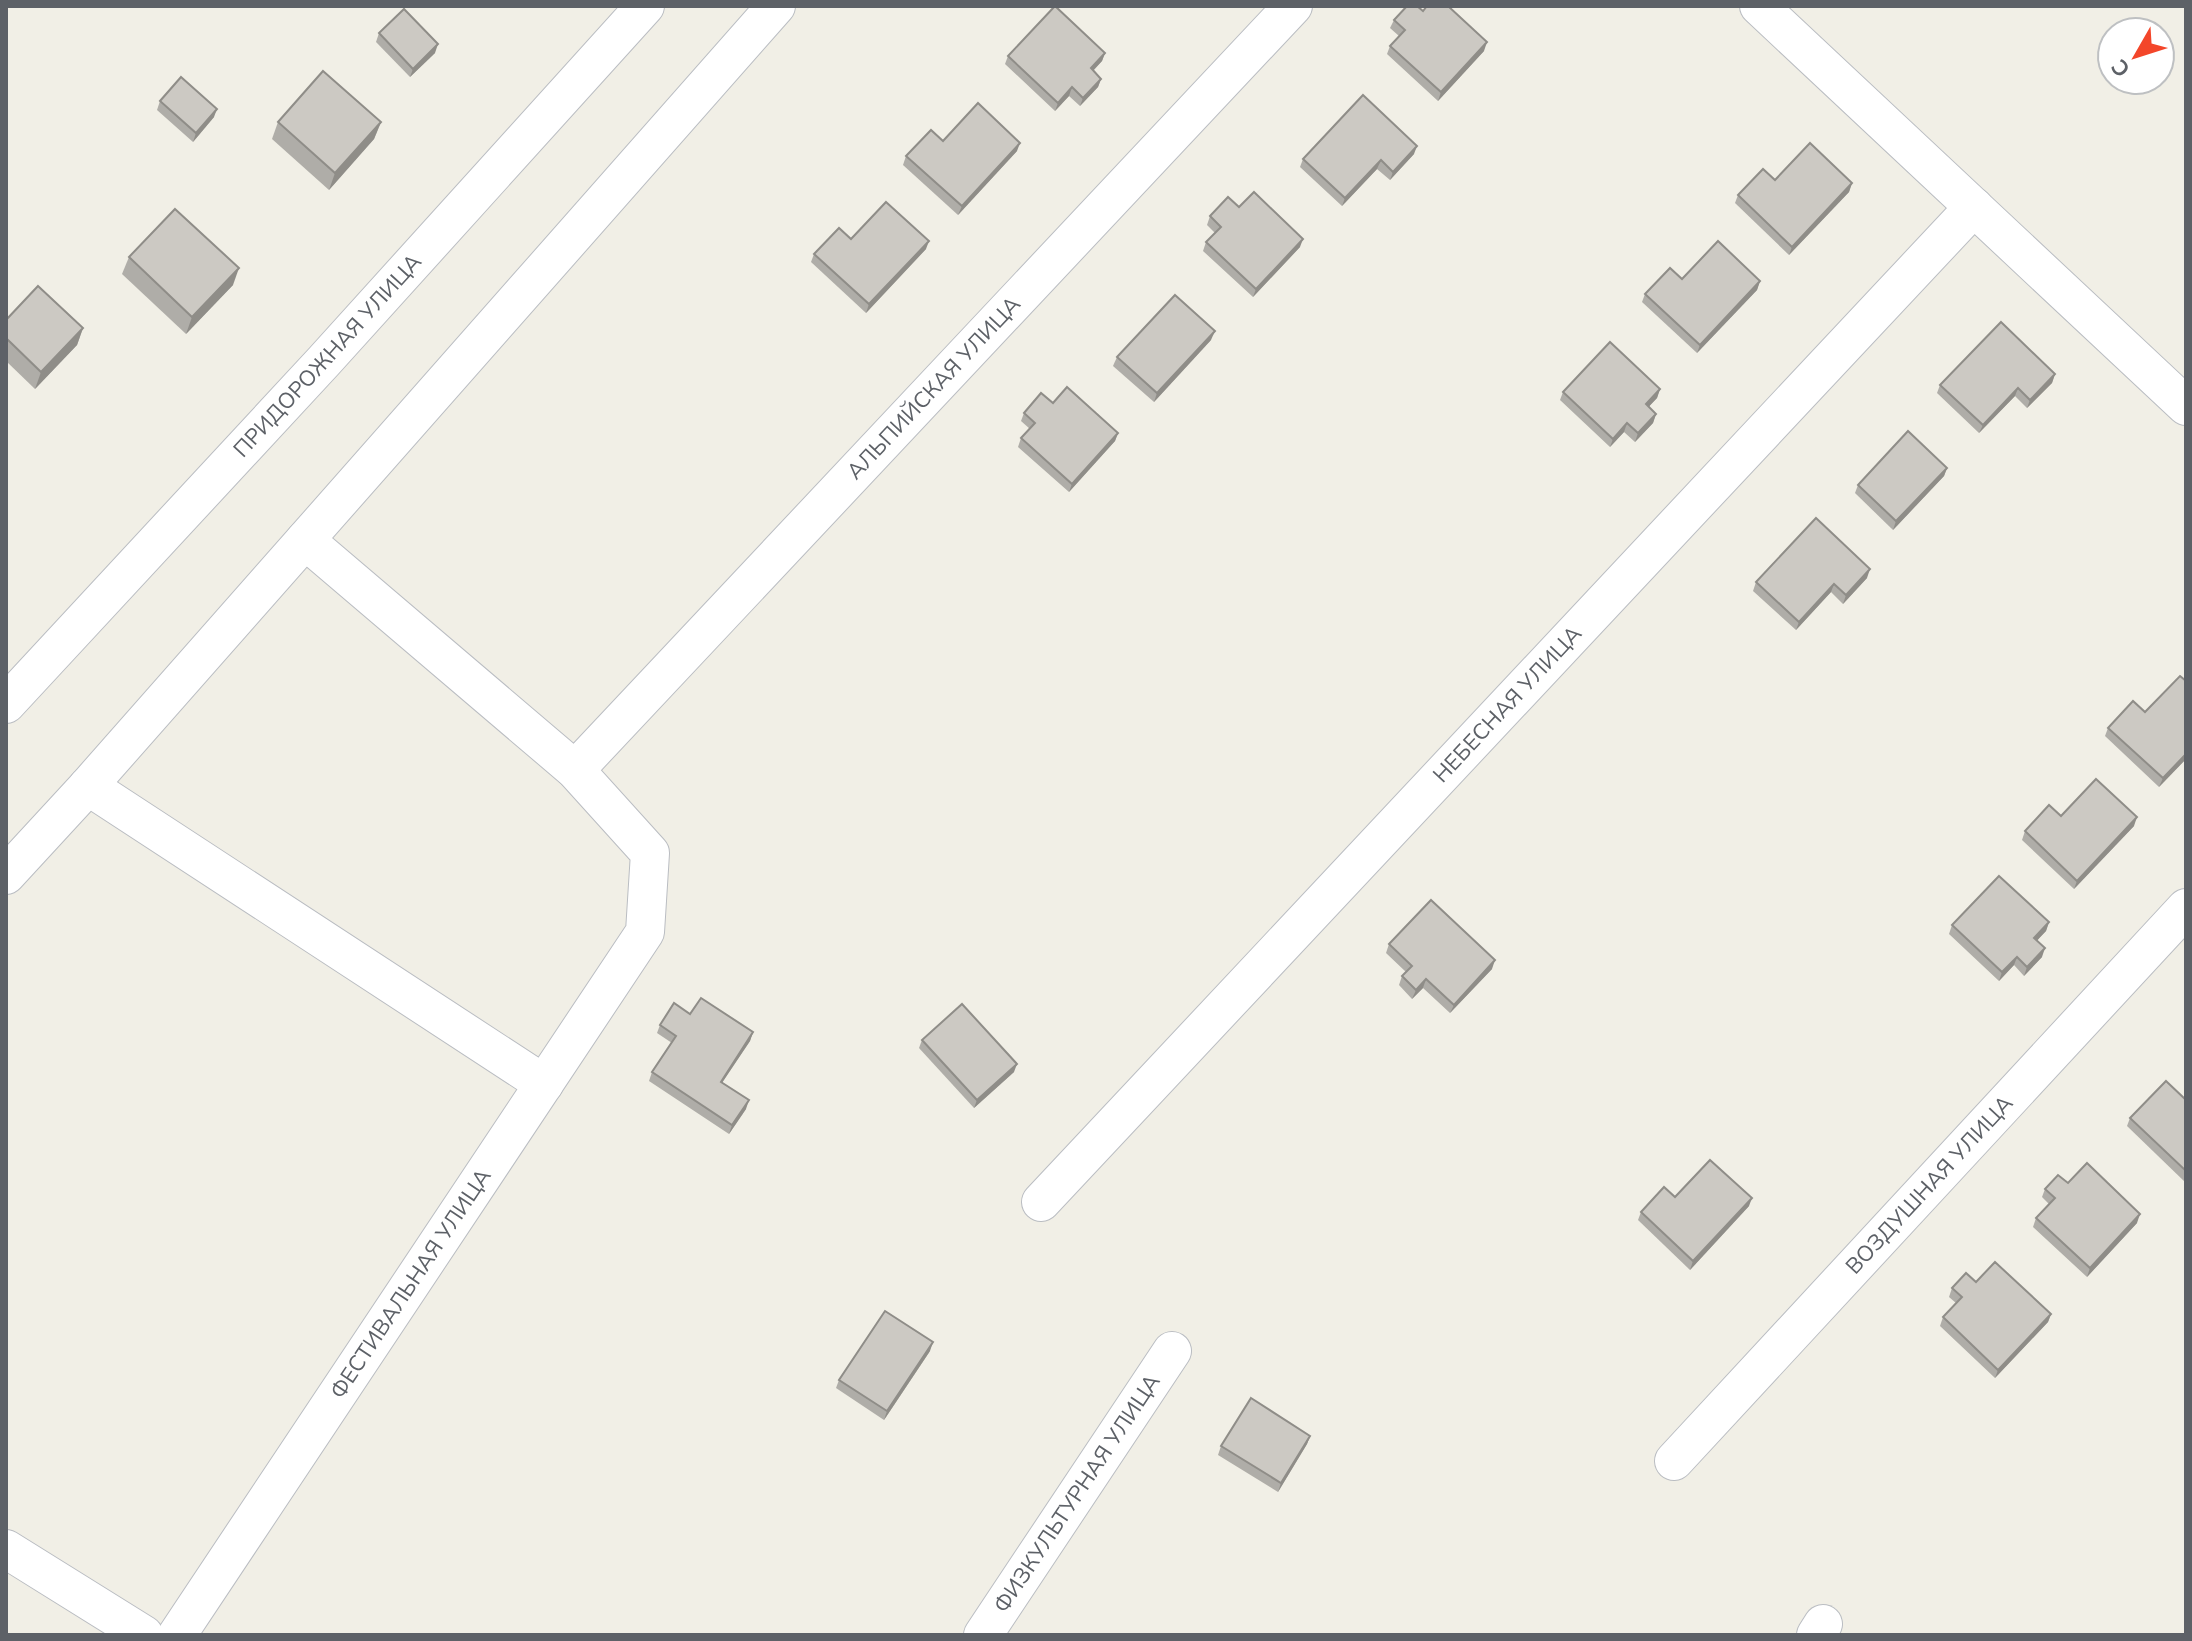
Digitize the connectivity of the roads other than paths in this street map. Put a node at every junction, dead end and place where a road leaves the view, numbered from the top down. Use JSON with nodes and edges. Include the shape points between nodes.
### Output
{"nodes":[{"id":1,"x":645,"y":6,"type":"edge"},
{"id":2,"x":776,"y":6,"type":"edge"},
{"id":3,"x":1293,"y":6,"type":"edge"},
{"id":4,"x":1759,"y":6,"type":"edge"},
{"id":5,"x":1974,"y":207,"type":"junction"},
{"id":6,"x":2186,"y":406,"type":"edge"},
{"id":7,"x":305,"y":540,"type":"junction"},
{"id":8,"x":6,"y":704,"type":"edge"},
{"id":9,"x":575,"y":770,"type":"junction"},
{"id":10,"x":88,"y":786,"type":"junction"},
{"id":11,"x":6,"y":875,"type":"edge"},
{"id":12,"x":2186,"y":908,"type":"edge"},
{"id":13,"x":544,"y":1084,"type":"junction"},
{"id":14,"x":1041,"y":1202,"type":"dead end"},
{"id":15,"x":1172,"y":1351,"type":"dead end"},
{"id":16,"x":1674,"y":1461,"type":"dead end"},
{"id":17,"x":6,"y":1549,"type":"edge"},
{"id":18,"x":144,"y":1635,"type":"edge"},
{"id":19,"x":177,"y":1635,"type":"edge"},
{"id":20,"x":983,"y":1635,"type":"edge"}],
"edges":[{"from":1,"to":8,"type":"street","name":"ПРИДОРОЖНАЯ УЛИЦА"},
{"from":2,"to":7,"type":"street"},
{"from":3,"to":9,"type":"street","name":"АЛЬПИЙСКАЯ УЛИЦА"},
{"from":4,"to":5,"type":"street"},
{"from":5,"to":6,"type":"street"},
{"from":5,"to":14,"type":"street","name":"НЕБЕСНАЯ УЛИЦА"},
{"from":7,"to":9,"type":"street"},
{"from":7,"to":10,"type":"street"},
{"from":9,"to":13,"type":"street","name":"ФЕСТИВАЛЬНАЯ УЛИЦА","via":[[650,853],[645,932]]},
{"from":10,"to":11,"type":"street"},
{"from":10,"to":13,"type":"street"},
{"from":12,"to":16,"type":"street","name":"ВОЗДУШНАЯ УЛИЦА"},
{"from":13,"to":19,"type":"street","name":"ФЕСТИВАЛЬНАЯ УЛИЦА"},
{"from":15,"to":20,"type":"street","name":"ФИЗКУЛЬТУРНАЯ УЛИЦА"},
{"from":17,"to":18,"type":"street"}]}
